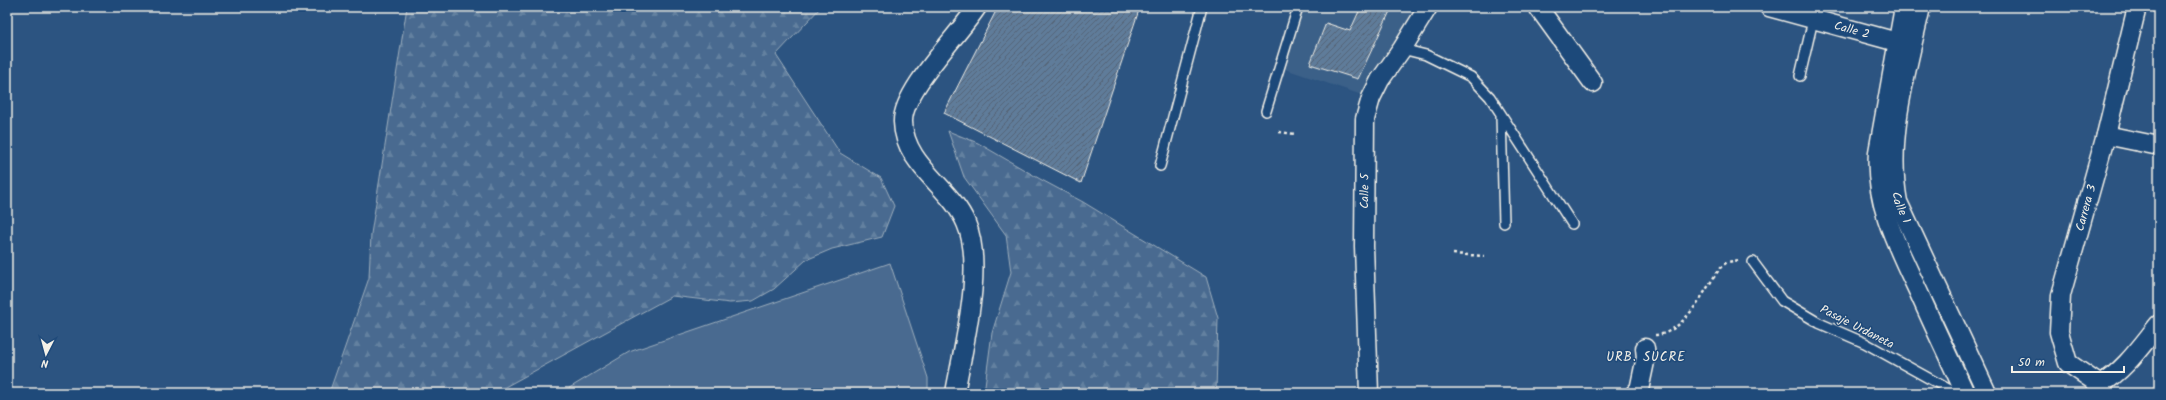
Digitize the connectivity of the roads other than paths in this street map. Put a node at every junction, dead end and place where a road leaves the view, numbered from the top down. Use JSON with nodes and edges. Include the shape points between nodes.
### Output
{"nodes":[{"id":1,"x":977,"y":7,"type":"edge"},
{"id":2,"x":1202,"y":7,"type":"edge"},
{"id":3,"x":1298,"y":7,"type":"edge"},
{"id":4,"x":1428,"y":7,"type":"edge"},
{"id":5,"x":1538,"y":7,"type":"edge"},
{"id":6,"x":1904,"y":7,"type":"edge"},
{"id":7,"x":1921,"y":7,"type":"edge"},
{"id":8,"x":2137,"y":7,"type":"edge"},
{"id":9,"x":1776,"y":8,"type":"edge"},
{"id":10,"x":1813,"y":20,"type":"junction"},
{"id":11,"x":1904,"y":45,"type":"junction"},
{"id":12,"x":1402,"y":49,"type":"junction"},
{"id":13,"x":1800,"y":76,"type":"dead end"},
{"id":14,"x":1593,"y":83,"type":"dead end"},
{"id":15,"x":1266,"y":112,"type":"dead end"},
{"id":16,"x":1501,"y":116,"type":"junction"},
{"id":17,"x":2106,"y":135,"type":"junction"},
{"id":18,"x":2159,"y":146,"type":"edge"},
{"id":19,"x":1160,"y":166,"type":"dead end"},
{"id":20,"x":1504,"y":223,"type":"dead end"},
{"id":21,"x":1572,"y":224,"type":"dead end"},
{"id":22,"x":1753,"y":262,"type":"dead end"},
{"id":23,"x":2159,"y":324,"type":"edge"},
{"id":24,"x":1648,"y":341,"type":"road end"},
{"id":25,"x":2101,"y":389,"type":"edge"},
{"id":26,"x":955,"y":393,"type":"edge"},
{"id":27,"x":1369,"y":393,"type":"edge"},
{"id":28,"x":1635,"y":393,"type":"edge"},
{"id":29,"x":1965,"y":393,"type":"edge"},
{"id":30,"x":1987,"y":393,"type":"edge"}],
"edges":[{"from":1,"to":26,"type":"street","via":[[912,92],[903,122],[909,148],[954,202],[966,223],[973,249],[970,314]]},
{"from":2,"to":19,"type":"lane"},
{"from":3,"to":15,"type":"lane"},
{"from":4,"to":12,"type":"street","name":"Calle 5"},
{"from":5,"to":14,"type":"street"},
{"from":6,"to":11,"type":"street","name":"Calle 1"},
{"from":7,"to":11,"type":"street","name":"Calle 1"},
{"from":8,"to":17,"type":"street","name":"Carrera 3"},
{"from":9,"to":10,"type":"street","name":"Calle 2"},
{"from":10,"to":11,"type":"street","name":"Calle 2"},
{"from":10,"to":13,"type":"lane"},
{"from":11,"to":29,"type":"street","name":"Calle 1","via":[[1878,152],[1878,188],[1896,243]]},
{"from":11,"to":30,"type":"street","name":"Calle 1","via":[[1893,158],[1893,177],[1898,202]]},
{"from":12,"to":16,"type":"lane","via":[[1426,55],[1471,77],[1490,97]]},
{"from":12,"to":27,"type":"street","name":"Calle 5","via":[[1380,80],[1365,119],[1364,246]]},
{"from":16,"to":20,"type":"lane"},
{"from":16,"to":21,"type":"lane"},
{"from":17,"to":18,"type":"street"},
{"from":17,"to":25,"type":"street","name":"Carrera 3","via":[[2061,295],[2060,332],[2068,363]]},
{"from":22,"to":29,"type":"lane","name":"Pasaje Urdaneta","via":[[1782,301],[1819,323],[1865,343],[1950,390]]},
{"from":23,"to":25,"type":"street","via":[[2131,359]]},
{"from":24,"to":28,"type":"street","via":[[1639,390]]}]}
